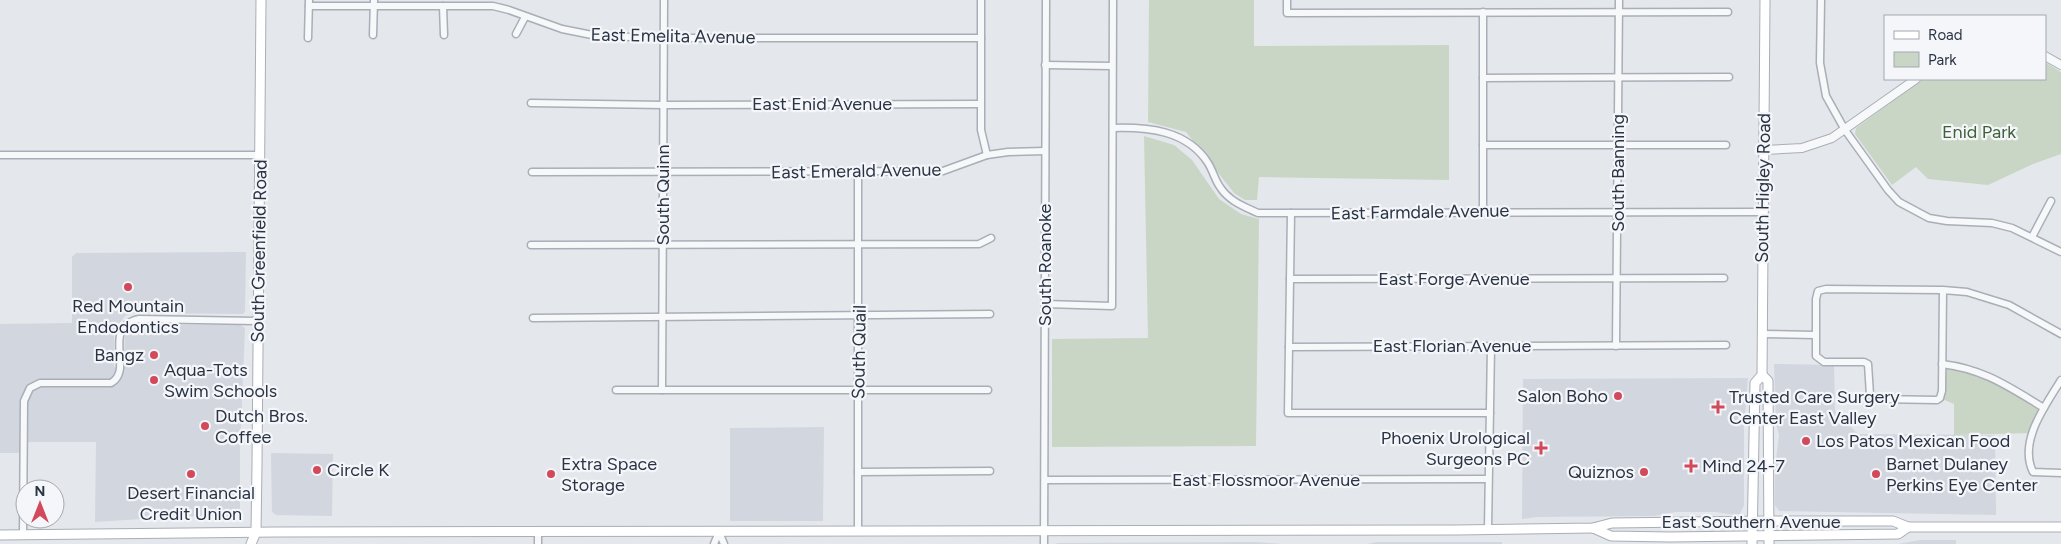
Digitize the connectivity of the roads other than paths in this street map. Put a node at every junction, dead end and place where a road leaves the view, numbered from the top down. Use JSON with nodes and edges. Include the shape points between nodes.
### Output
{"nodes":[{"id":1,"x":261,"y":0,"type":"edge"},
{"id":2,"x":664,"y":0,"type":"edge"},
{"id":3,"x":981,"y":0,"type":"edge"},
{"id":4,"x":1046,"y":0,"type":"edge"},
{"id":5,"x":1112,"y":0,"type":"edge"},
{"id":6,"x":1287,"y":0,"type":"edge"},
{"id":7,"x":1619,"y":0,"type":"edge"},
{"id":8,"x":1765,"y":0,"type":"edge"},
{"id":9,"x":1820,"y":0,"type":"edge"},
{"id":10,"x":309,"y":3,"type":"edge"},
{"id":11,"x":374,"y":3,"type":"edge"},
{"id":12,"x":443,"y":6,"type":"junction"},
{"id":13,"x":1483,"y":12,"type":"junction"},
{"id":14,"x":1618,"y":12,"type":"junction"},
{"id":15,"x":1728,"y":12,"type":"dead end"},
{"id":16,"x":524,"y":17,"type":"junction"},
{"id":17,"x":516,"y":34,"type":"dead end"},
{"id":18,"x":373,"y":35,"type":"dead end"},
{"id":19,"x":444,"y":35,"type":"dead end"},
{"id":20,"x":308,"y":38,"type":"dead end"},
{"id":21,"x":664,"y":38,"type":"junction"},
{"id":22,"x":981,"y":38,"type":"junction"},
{"id":23,"x":2046,"y":57,"type":"edge"},
{"id":24,"x":1045,"y":65,"type":"junction"},
{"id":25,"x":2061,"y":65,"type":"edge"},
{"id":26,"x":1112,"y":66,"type":"junction"},
{"id":27,"x":1729,"y":77,"type":"dead end"},
{"id":28,"x":1483,"y":78,"type":"junction"},
{"id":29,"x":1618,"y":78,"type":"junction"},
{"id":30,"x":1915,"y":80,"type":"edge"},
{"id":31,"x":531,"y":103,"type":"dead end"},
{"id":32,"x":980,"y":104,"type":"junction"},
{"id":33,"x":664,"y":105,"type":"junction"},
{"id":34,"x":1113,"y":128,"type":"junction"},
{"id":35,"x":1846,"y":130,"type":"junction"},
{"id":36,"x":1483,"y":145,"type":"junction"},
{"id":37,"x":1617,"y":145,"type":"junction"},
{"id":38,"x":1726,"y":145,"type":"dead end"},
{"id":39,"x":1764,"y":150,"type":"junction"},
{"id":40,"x":1045,"y":151,"type":"junction"},
{"id":41,"x":0,"y":155,"type":"edge"},
{"id":42,"x":260,"y":155,"type":"junction"},
{"id":43,"x":986,"y":155,"type":"junction"},
{"id":44,"x":532,"y":172,"type":"dead end"},
{"id":45,"x":858,"y":172,"type":"junction"},
{"id":46,"x":663,"y":173,"type":"junction"},
{"id":47,"x":2051,"y":201,"type":"dead end"},
{"id":48,"x":1483,"y":211,"type":"junction"},
{"id":49,"x":1618,"y":211,"type":"junction"},
{"id":50,"x":1763,"y":212,"type":"junction"},
{"id":51,"x":1291,"y":213,"type":"junction"},
{"id":52,"x":2032,"y":237,"type":"junction"},
{"id":53,"x":990,"y":238,"type":"dead end"},
{"id":54,"x":663,"y":244,"type":"junction"},
{"id":55,"x":859,"y":245,"type":"junction"},
{"id":56,"x":531,"y":246,"type":"dead end"},
{"id":57,"x":2061,"y":252,"type":"edge"},
{"id":58,"x":1724,"y":278,"type":"dead end"},
{"id":59,"x":1290,"y":279,"type":"junction"},
{"id":60,"x":1617,"y":280,"type":"junction"},
{"id":61,"x":1943,"y":290,"type":"junction"},
{"id":62,"x":1045,"y":304,"type":"junction"},
{"id":63,"x":990,"y":314,"type":"dead end"},
{"id":64,"x":859,"y":315,"type":"junction"},
{"id":65,"x":662,"y":317,"type":"junction"},
{"id":66,"x":533,"y":318,"type":"dead end"},
{"id":67,"x":259,"y":321,"type":"junction"},
{"id":68,"x":1762,"y":334,"type":"junction"},
{"id":69,"x":2061,"y":334,"type":"edge"},
{"id":70,"x":1815,"y":335,"type":"junction"},
{"id":71,"x":1726,"y":345,"type":"dead end"},
{"id":72,"x":1491,"y":346,"type":"junction"},
{"id":73,"x":1616,"y":346,"type":"junction"},
{"id":74,"x":1288,"y":347,"type":"junction"},
{"id":75,"x":1942,"y":364,"type":"junction"},
{"id":76,"x":1762,"y":376,"type":"junction"},
{"id":77,"x":2061,"y":380,"type":"edge"},
{"id":78,"x":616,"y":390,"type":"dead end"},
{"id":79,"x":662,"y":390,"type":"junction"},
{"id":80,"x":858,"y":390,"type":"junction"},
{"id":81,"x":988,"y":390,"type":"dead end"},
{"id":82,"x":2044,"y":408,"type":"junction"},
{"id":83,"x":1490,"y":413,"type":"junction"},
{"id":84,"x":990,"y":471,"type":"dead end"},
{"id":85,"x":858,"y":472,"type":"junction"},
{"id":86,"x":2061,"y":473,"type":"edge"},
{"id":87,"x":1488,"y":479,"type":"junction"},
{"id":88,"x":1044,"y":480,"type":"junction"},
{"id":89,"x":1752,"y":521,"type":"junction"},
{"id":90,"x":1768,"y":521,"type":"junction"},
{"id":91,"x":1908,"y":527,"type":"junction"},
{"id":92,"x":2061,"y":527,"type":"edge"},
{"id":93,"x":1593,"y":528,"type":"junction"},
{"id":94,"x":1488,"y":529,"type":"junction"},
{"id":95,"x":858,"y":531,"type":"junction"},
{"id":96,"x":1044,"y":531,"type":"junction"},
{"id":97,"x":256,"y":532,"type":"junction"},
{"id":98,"x":538,"y":532,"type":"junction"},
{"id":99,"x":719,"y":532,"type":"junction"},
{"id":100,"x":0,"y":536,"type":"edge"},
{"id":101,"x":23,"y":536,"type":"junction"},
{"id":102,"x":1752,"y":540,"type":"edge"},
{"id":103,"x":1769,"y":540,"type":"edge"},
{"id":104,"x":252,"y":544,"type":"edge"},
{"id":105,"x":260,"y":544,"type":"edge"},
{"id":106,"x":538,"y":544,"type":"edge"},
{"id":107,"x":714,"y":544,"type":"edge"},
{"id":108,"x":724,"y":544,"type":"edge"},
{"id":109,"x":1044,"y":544,"type":"edge"}],
"edges":[{"from":1,"to":42,"type":"main road","name":"South Greenfield Road"},
{"from":2,"to":21,"type":"street","name":"South Quinn"},
{"from":3,"to":22,"type":"street"},
{"from":4,"to":24,"type":"street","name":"South Roanoke"},
{"from":5,"to":26,"type":"street"},
{"from":6,"to":13,"type":"street","via":[[1287,13]]},
{"from":7,"to":14,"type":"street","name":"South Banning"},
{"from":8,"to":39,"type":"main road","name":"South Higley Road"},
{"from":9,"to":35,"type":"street","via":[[1822,80],[1832,108]]},
{"from":10,"to":11,"type":"street","name":"East Emelita Avenue"},
{"from":10,"to":20,"type":"street"},
{"from":11,"to":12,"type":"street","name":"East Emelita Avenue"},
{"from":11,"to":18,"type":"street"},
{"from":12,"to":16,"type":"street","name":"East Emelita Avenue","via":[[493,6]]},
{"from":12,"to":19,"type":"street"},
{"from":13,"to":14,"type":"street"},
{"from":13,"to":28,"type":"street"},
{"from":14,"to":15,"type":"street"},
{"from":14,"to":29,"type":"street","name":"South Banning"},
{"from":16,"to":17,"type":"street"},
{"from":16,"to":21,"type":"street","name":"East Emelita Avenue","via":[[597,36]]},
{"from":21,"to":22,"type":"street","name":"East Emelita Avenue"},
{"from":21,"to":33,"type":"street","name":"South Quinn"},
{"from":22,"to":32,"type":"street"},
{"from":23,"to":25,"type":"street"},
{"from":24,"to":26,"type":"street"},
{"from":24,"to":40,"type":"street","name":"South Roanoke"},
{"from":26,"to":34,"type":"street"},
{"from":27,"to":29,"type":"street"},
{"from":28,"to":29,"type":"street"},
{"from":28,"to":36,"type":"street"},
{"from":29,"to":37,"type":"street","name":"South Banning"},
{"from":30,"to":35,"type":"street"},
{"from":31,"to":33,"type":"street","name":"East Enid Avenue"},
{"from":32,"to":33,"type":"street","name":"East Enid Avenue"},
{"from":32,"to":43,"type":"street","via":[[981,138]]},
{"from":33,"to":46,"type":"street","name":"South Quinn"},
{"from":34,"to":51,"type":"street","name":"East Farmdale Avenue","via":[[1160,130],[1187,141],[1208,162],[1221,188],[1235,203],[1258,213]]},
{"from":34,"to":62,"type":"street","via":[[1112,306]]},
{"from":35,"to":39,"type":"street","via":[[1802,148]]},
{"from":35,"to":52,"type":"street","via":[[1888,190],[1914,211],[1947,221],[1992,223]]},
{"from":36,"to":37,"type":"street"},
{"from":36,"to":48,"type":"street"},
{"from":37,"to":38,"type":"street"},
{"from":37,"to":49,"type":"street","name":"South Banning"},
{"from":39,"to":50,"type":"main road","name":"South Higley Road"},
{"from":40,"to":43,"type":"street","name":"East Emerald Avenue"},
{"from":40,"to":62,"type":"street","name":"South Roanoke"},
{"from":41,"to":42,"type":"street"},
{"from":42,"to":67,"type":"main road","name":"South Greenfield Road"},
{"from":43,"to":45,"type":"street","name":"East Emerald Avenue","via":[[943,171]]},
{"from":44,"to":46,"type":"street","name":"East Emerald Avenue"},
{"from":45,"to":46,"type":"street","name":"East Emerald Avenue"},
{"from":45,"to":55,"type":"street","name":"South Quail"},
{"from":46,"to":54,"type":"street","name":"South Quinn"},
{"from":47,"to":52,"type":"street"},
{"from":48,"to":49,"type":"street","name":"East Farmdale Avenue"},
{"from":48,"to":51,"type":"street","name":"East Farmdale Avenue"},
{"from":49,"to":50,"type":"street","name":"East Farmdale Avenue"},
{"from":49,"to":60,"type":"street","name":"South Banning"},
{"from":50,"to":68,"type":"main road","name":"South Higley Road"},
{"from":51,"to":59,"type":"street"},
{"from":52,"to":57,"type":"street"},
{"from":53,"to":55,"type":"street","via":[[979,244]]},
{"from":54,"to":55,"type":"street"},
{"from":54,"to":56,"type":"street"},
{"from":54,"to":65,"type":"street","name":"South Quinn"},
{"from":55,"to":64,"type":"street","name":"South Quail"},
{"from":58,"to":60,"type":"street","name":"East Forge Avenue"},
{"from":59,"to":60,"type":"street","name":"East Forge Avenue"},
{"from":59,"to":74,"type":"street"},
{"from":60,"to":73,"type":"street","name":"South Banning"},
{"from":61,"to":69,"type":"street","via":[[1967,292],[2009,305]]},
{"from":61,"to":70,"type":"street","via":[[1818,291]]},
{"from":61,"to":75,"type":"street"},
{"from":62,"to":88,"type":"street","name":"South Roanoke"},
{"from":63,"to":64,"type":"street"},
{"from":64,"to":65,"type":"street"},
{"from":64,"to":80,"type":"street","name":"South Quail"},
{"from":65,"to":66,"type":"street"},
{"from":65,"to":79,"type":"street","name":"South Quinn"},
{"from":67,"to":97,"type":"main road","name":"South Greenfield Road"},
{"from":67,"to":101,"type":"street","via":[[131,321],[120,335],[120,373],[116,380],[111,383],[40,383],[30,388],[24,401]]},
{"from":68,"to":70,"type":"street"},
{"from":68,"to":76,"type":"main road","name":"South Higley Road"},
{"from":70,"to":75,"type":"street","via":[[1818,359],[1868,364],[1870,395],[1875,399],[1937,400],[1940,398]]},
{"from":71,"to":73,"type":"street","name":"East Florian Avenue"},
{"from":72,"to":73,"type":"street","name":"East Florian Avenue"},
{"from":72,"to":74,"type":"street","name":"East Florian Avenue"},
{"from":72,"to":83,"type":"street"},
{"from":74,"to":83,"type":"street","via":[[1288,413]]},
{"from":75,"to":82,"type":"street","via":[[1980,372]]},
{"from":76,"to":89,"type":"main road","name":"South Higley Road","via":[[1755,383]]},
{"from":76,"to":90,"type":"main road","name":"South Higley Road","via":[[1768,381]]},
{"from":77,"to":82,"type":"street"},
{"from":78,"to":79,"type":"street"},
{"from":79,"to":80,"type":"street"},
{"from":80,"to":81,"type":"street"},
{"from":80,"to":85,"type":"street","name":"South Quail"},
{"from":82,"to":86,"type":"street","via":[[2032,433],[2030,465],[2033,472]]},
{"from":83,"to":87,"type":"street"},
{"from":84,"to":85,"type":"street"},
{"from":85,"to":95,"type":"street","name":"South Quail"},
{"from":87,"to":88,"type":"street","name":"East Flossmoor Avenue"},
{"from":87,"to":94,"type":"street"},
{"from":88,"to":96,"type":"street","name":"South Roanoke"},
{"from":89,"to":90,"type":"main road","name":"East Southern Avenue"},
{"from":89,"to":93,"type":"main road","name":"East Southern Avenue","via":[[1612,524]]},
{"from":89,"to":102,"type":"main road","name":"South Higley Road"},
{"from":90,"to":91,"type":"main road","name":"East Southern Avenue","via":[[1893,521]]},
{"from":90,"to":103,"type":"main road","name":"South Higley Road"},
{"from":91,"to":92,"type":"main road","name":"East Southern Avenue"},
{"from":91,"to":103,"type":"main road","name":"East Southern Avenue","via":[[1898,534]]},
{"from":93,"to":94,"type":"main road","name":"East Southern Avenue"},
{"from":93,"to":102,"type":"main road","name":"East Southern Avenue","via":[[1611,536]]},
{"from":94,"to":96,"type":"main road","name":"East Southern Avenue"},
{"from":95,"to":96,"type":"main road","name":"East Southern Avenue"},
{"from":95,"to":99,"type":"main road","name":"East Southern Avenue"},
{"from":96,"to":109,"type":"street","name":"South Roanoke"},
{"from":97,"to":98,"type":"main road","name":"East Southern Avenue"},
{"from":97,"to":101,"type":"main road","name":"East Southern Avenue"},
{"from":97,"to":104,"type":"main road","name":"South Greenfield Road"},
{"from":97,"to":105,"type":"main road","name":"South Greenfield Road"},
{"from":98,"to":99,"type":"main road","name":"East Southern Avenue"},
{"from":98,"to":106,"type":"street"},
{"from":99,"to":107,"type":"street"},
{"from":99,"to":108,"type":"street"},
{"from":100,"to":101,"type":"main road","name":"East Southern Avenue"},
{"from":102,"to":103,"type":"main road","name":"East Southern Avenue"}]}
